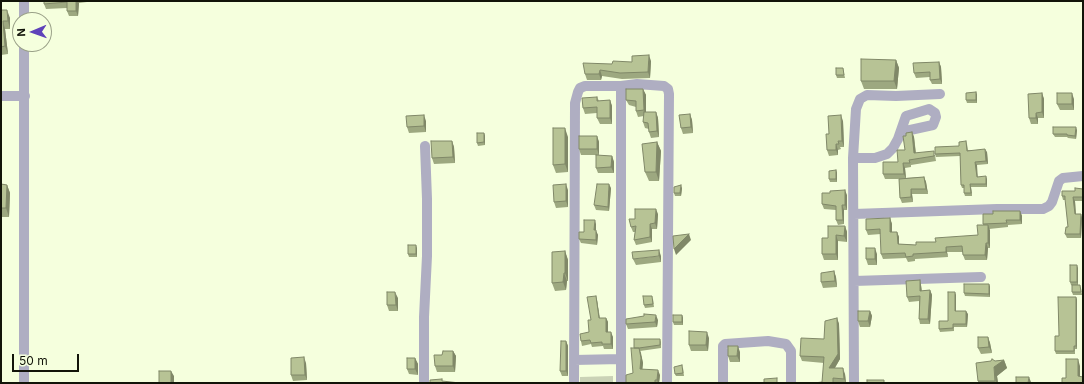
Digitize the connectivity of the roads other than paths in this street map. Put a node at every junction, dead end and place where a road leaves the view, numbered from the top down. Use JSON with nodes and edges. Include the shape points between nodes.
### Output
{"nodes":[{"id":1,"x":24,"y":1,"type":"edge"},
{"id":2,"x":24,"y":12,"type":"edge"},
{"id":3,"x":24,"y":52,"type":"edge"},
{"id":4,"x":621,"y":86,"type":"junction"},
{"id":5,"x":940,"y":94,"type":"dead end"},
{"id":6,"x":1,"y":96,"type":"edge"},
{"id":7,"x":24,"y":96,"type":"junction"},
{"id":8,"x":901,"y":132,"type":"dead end"},
{"id":9,"x":425,"y":146,"type":"dead end"},
{"id":10,"x":853,"y":158,"type":"junction"},
{"id":11,"x":1083,"y":176,"type":"edge"},
{"id":12,"x":854,"y":214,"type":"junction"},
{"id":13,"x":981,"y":277,"type":"dead end"},
{"id":14,"x":854,"y":281,"type":"junction"},
{"id":15,"x":621,"y":359,"type":"junction"},
{"id":16,"x":574,"y":360,"type":"junction"},
{"id":17,"x":24,"y":383,"type":"edge"},
{"id":18,"x":424,"y":383,"type":"edge"},
{"id":19,"x":574,"y":383,"type":"edge"},
{"id":20,"x":621,"y":383,"type":"edge"},
{"id":21,"x":667,"y":383,"type":"edge"},
{"id":22,"x":722,"y":383,"type":"edge"},
{"id":23,"x":791,"y":383,"type":"edge"},
{"id":24,"x":854,"y":383,"type":"edge"}],
"edges":[{"from":1,"to":2,"type":"street"},
{"from":3,"to":7,"type":"street"},
{"from":4,"to":15,"type":"street"},
{"from":4,"to":16,"type":"street","via":[[585,86],[578,92]]},
{"from":4,"to":21,"type":"street","via":[[664,86],[669,94]]},
{"from":5,"to":10,"type":"street","via":[[867,95],[860,99],[856,109]]},
{"from":6,"to":7,"type":"street"},
{"from":7,"to":17,"type":"street"},
{"from":8,"to":10,"type":"street","via":[[887,154],[874,158]]},
{"from":9,"to":18,"type":"street","via":[[427,256]]},
{"from":10,"to":12,"type":"street"},
{"from":11,"to":12,"type":"street","via":[[1063,178],[1059,181],[1052,202],[1043,209]]},
{"from":12,"to":14,"type":"street"},
{"from":13,"to":14,"type":"street"},
{"from":14,"to":24,"type":"street"},
{"from":15,"to":16,"type":"street"},
{"from":15,"to":20,"type":"street"},
{"from":16,"to":19,"type":"street"},
{"from":22,"to":23,"type":"street","via":[[725,344],[768,341],[786,344],[792,351]]}]}
